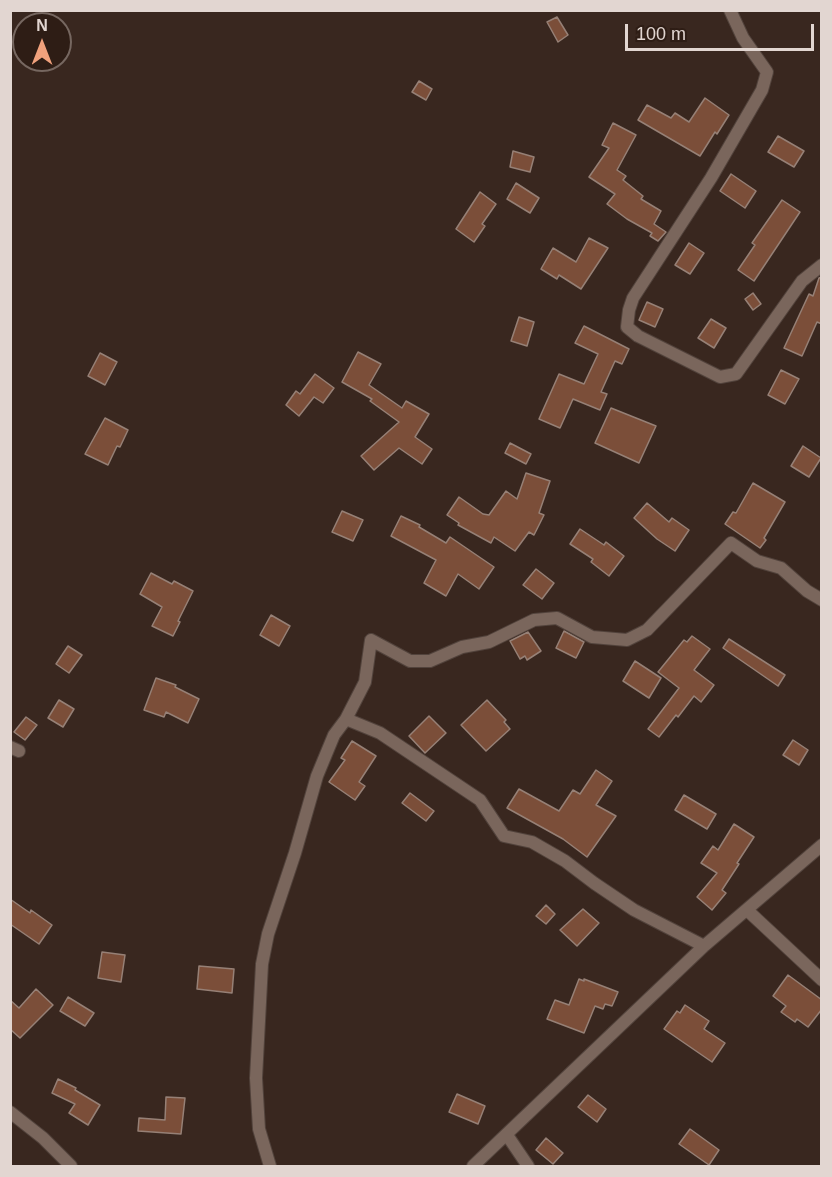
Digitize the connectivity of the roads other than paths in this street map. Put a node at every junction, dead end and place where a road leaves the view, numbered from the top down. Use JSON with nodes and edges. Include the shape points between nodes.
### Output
{"nodes":[{"id":1,"x":730,"y":10,"type":"edge"},
{"id":2,"x":822,"y":265,"type":"edge"},
{"id":3,"x":822,"y":600,"type":"edge"},
{"id":4,"x":346,"y":719,"type":"junction"},
{"id":5,"x":822,"y":846,"type":"edge"},
{"id":6,"x":747,"y":910,"type":"junction"},
{"id":7,"x":704,"y":946,"type":"junction"},
{"id":8,"x":822,"y":981,"type":"edge"},
{"id":9,"x":10,"y":1112,"type":"edge"},
{"id":10,"x":507,"y":1135,"type":"junction"},
{"id":11,"x":71,"y":1167,"type":"edge"},
{"id":12,"x":270,"y":1167,"type":"edge"},
{"id":13,"x":473,"y":1167,"type":"edge"},
{"id":14,"x":528,"y":1167,"type":"edge"}],
"edges":[{"from":1,"to":2,"type":"street","via":[[743,38],[767,72],[762,90],[711,178],[633,298],[627,327],[720,377],[736,374],[802,281]]},
{"from":3,"to":4,"type":"street","via":[[781,568],[757,561],[731,543],[646,630],[627,640],[592,637],[556,618],[534,620],[489,642],[462,647],[430,661],[410,661],[371,640],[365,682]]},
{"from":4,"to":7,"type":"street","via":[[380,733],[480,800],[504,836],[532,842],[634,910]]},
{"from":4,"to":12,"type":"street","via":[[334,735],[317,776],[262,964],[256,1078],[259,1129]]},
{"from":5,"to":6,"type":"street"},
{"from":6,"to":7,"type":"street"},
{"from":6,"to":8,"type":"street"},
{"from":7,"to":10,"type":"street"},
{"from":9,"to":11,"type":"street"},
{"from":10,"to":13,"type":"street"},
{"from":10,"to":14,"type":"street"}]}
